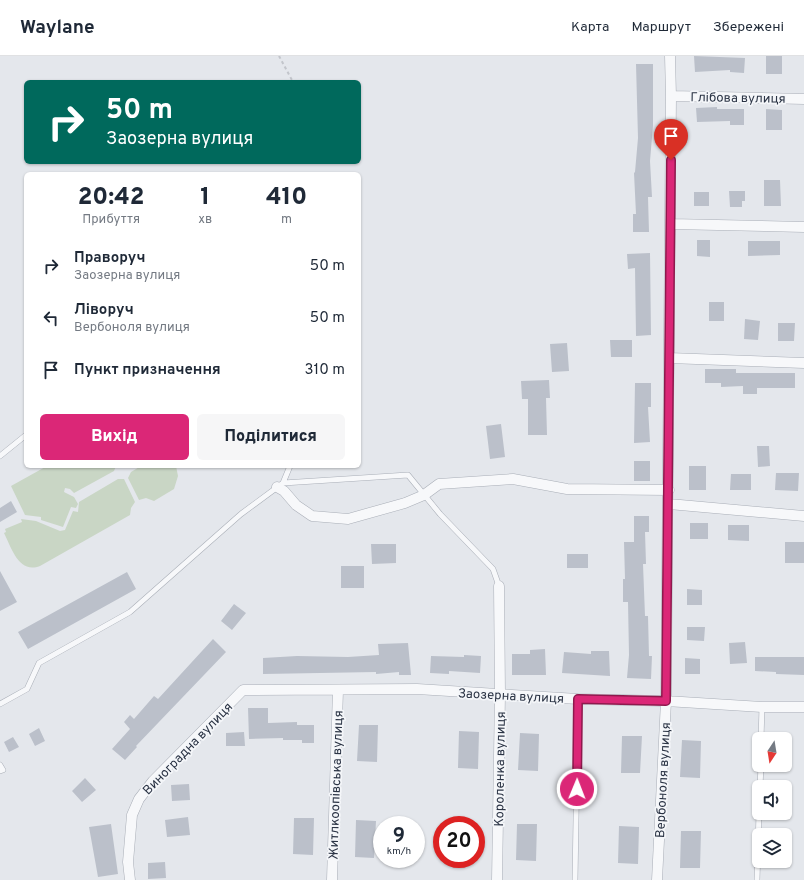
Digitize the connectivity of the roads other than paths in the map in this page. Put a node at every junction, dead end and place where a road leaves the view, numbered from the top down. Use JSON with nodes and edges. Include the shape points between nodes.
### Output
{"nodes":[{"id":1,"x":670,"y":56,"type":"edge"},
{"id":2,"x":672,"y":96,"type":"junction"},
{"id":3,"x":804,"y":98,"type":"edge"},
{"id":4,"x":671,"y":224,"type":"junction"},
{"id":5,"x":804,"y":227,"type":"edge"},
{"id":6,"x":669,"y":358,"type":"junction"},
{"id":7,"x":804,"y":363,"type":"edge"},
{"id":8,"x":24,"y":437,"type":"edge"},
{"id":9,"x":0,"y":456,"type":"edge"},
{"id":10,"x":289,"y":468,"type":"edge"},
{"id":11,"x":280,"y":485,"type":"junction"},
{"id":12,"x":669,"y":490,"type":"junction"},
{"id":13,"x":424,"y":495,"type":"junction"},
{"id":14,"x":669,"y":504,"type":"junction"},
{"id":15,"x":804,"y":516,"type":"edge"},
{"id":16,"x":499,"y":586,"type":"joint"},
{"id":17,"x":243,"y":690,"type":"joint"},
{"id":18,"x":338,"y":690,"type":"junction"},
{"id":19,"x":500,"y":694,"type":"junction"},
{"id":20,"x":578,"y":699,"type":"junction"},
{"id":21,"x":666,"y":701,"type":"junction"},
{"id":22,"x":0,"y":704,"type":"edge"},
{"id":23,"x":762,"y":707,"type":"junction"},
{"id":24,"x":804,"y":707,"type":"edge"},
{"id":25,"x":761,"y":732,"type":"edge"},
{"id":26,"x":0,"y":765,"type":"edge"},
{"id":27,"x":0,"y":771,"type":"edge"},
{"id":28,"x":759,"y":820,"type":"edge"},
{"id":29,"x":130,"y":880,"type":"edge"},
{"id":30,"x":332,"y":880,"type":"edge"},
{"id":31,"x":497,"y":880,"type":"edge"},
{"id":32,"x":575,"y":880,"type":"edge"},
{"id":33,"x":657,"y":880,"type":"edge"},
{"id":34,"x":757,"y":880,"type":"edge"}],
"edges":[{"from":1,"to":2,"type":"street","name":"Вербоноля вулиця"},
{"from":2,"to":3,"type":"street","name":"Глібова вулиця"},
{"from":2,"to":4,"type":"street","name":"Вербоноля вулиця"},
{"from":4,"to":5,"type":"street"},
{"from":4,"to":6,"type":"street","name":"Вербоноля вулиця"},
{"from":6,"to":7,"type":"street"},
{"from":6,"to":12,"type":"street","name":"Вербоноля вулиця"},
{"from":8,"to":9,"type":"lane"},
{"from":10,"to":11,"type":"lane"},
{"from":11,"to":13,"type":"lane","via":[[408,475]]},
{"from":11,"to":13,"type":"street","via":[[296,505],[312,516],[348,519],[405,504]]},
{"from":11,"to":22,"type":"lane","via":[[241,514],[130,612],[39,663],[27,689]]},
{"from":12,"to":13,"type":"street","via":[[567,489],[513,479],[440,484]]},
{"from":12,"to":14,"type":"street","name":"Вербоноля вулиця"},
{"from":13,"to":16,"type":"lane","via":[[493,569]]},
{"from":14,"to":15,"type":"street"},
{"from":14,"to":21,"type":"street","name":"Вербоноля вулиця"},
{"from":16,"to":19,"type":"street","name":"Короленка вулиця"},
{"from":17,"to":18,"type":"street","name":"Заозерна вулиця"},
{"from":17,"to":29,"type":"street","name":"Виноградна вулиця","via":[[153,781],[139,799],[132,815],[128,862]]},
{"from":18,"to":19,"type":"street","name":"Заозерна вулиця","via":[[417,689]]},
{"from":18,"to":30,"type":"street","name":"Житлкоопівська вулиця"},
{"from":19,"to":20,"type":"street","name":"Заозерна вулиця"},
{"from":19,"to":31,"type":"street","name":"Короленка вулиця"},
{"from":20,"to":21,"type":"street","name":"Заозерна вулиця"},
{"from":20,"to":32,"type":"lane"},
{"from":21,"to":23,"type":"street","name":"Заозерна вулиця"},
{"from":21,"to":33,"type":"street","name":"Вербоноля вулиця"},
{"from":23,"to":24,"type":"street","name":"Заозерна вулиця"},
{"from":23,"to":25,"type":"lane"},
{"from":26,"to":27,"type":"lane","via":[[3,770]]},
{"from":28,"to":34,"type":"lane"}]}
